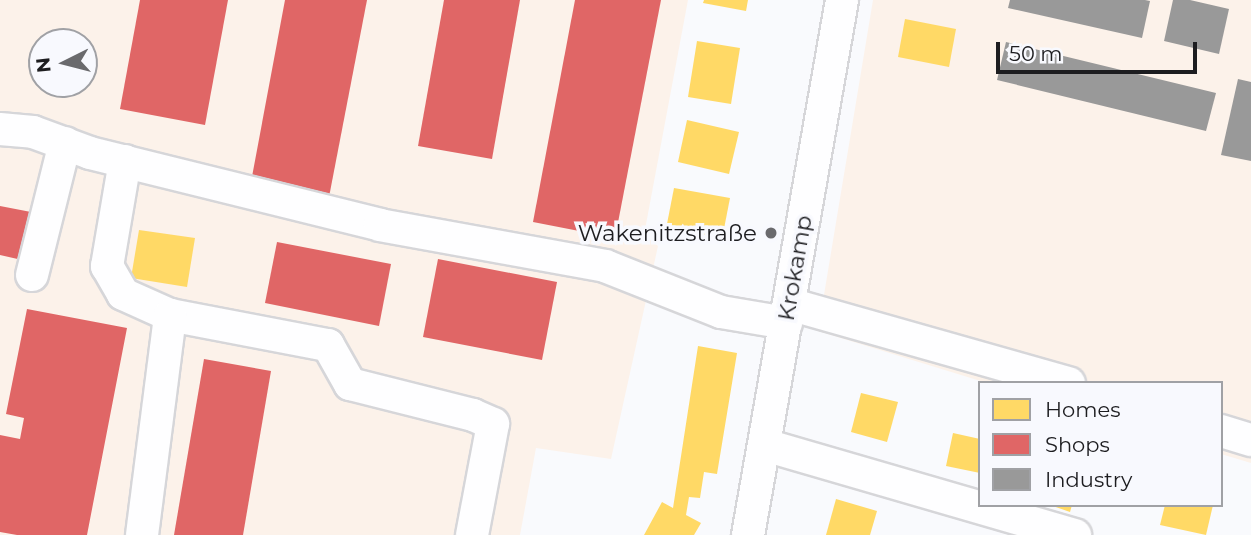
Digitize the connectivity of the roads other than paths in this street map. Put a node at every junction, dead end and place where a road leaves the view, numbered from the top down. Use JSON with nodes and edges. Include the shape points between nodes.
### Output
{"nodes":[{"id":1,"x":842,"y":0,"type":"edge"},
{"id":2,"x":0,"y":129,"type":"edge"},
{"id":3,"x":65,"y":144,"type":"junction"},
{"id":4,"x":125,"y":161,"type":"junction"},
{"id":5,"x":32,"y":275,"type":"dead end"},
{"id":6,"x":788,"y":314,"type":"junction"},
{"id":7,"x":170,"y":315,"type":"junction"},
{"id":8,"x":1061,"y":381,"type":"edge"},
{"id":9,"x":1223,"y":431,"type":"edge"},
{"id":10,"x":1251,"y":440,"type":"edge"},
{"id":11,"x":765,"y":445,"type":"junction"},
{"id":12,"x":978,"y":507,"type":"edge"},
{"id":13,"x":979,"y":507,"type":"edge"},
{"id":14,"x":142,"y":535,"type":"edge"},
{"id":15,"x":472,"y":535,"type":"edge"},
{"id":16,"x":748,"y":535,"type":"edge"},
{"id":17,"x":1075,"y":535,"type":"edge"}],
"edges":[{"from":1,"to":6,"type":"street","name":"Krokamp"},
{"from":2,"to":3,"type":"street","via":[[33,132]]},
{"from":3,"to":4,"type":"street"},
{"from":3,"to":5,"type":"street"},
{"from":4,"to":6,"type":"street","via":[[380,225],[605,266],[721,312]]},
{"from":4,"to":7,"type":"street","via":[[107,266],[122,295]]},
{"from":6,"to":8,"type":"street"},
{"from":6,"to":11,"type":"street","name":"Krokamp"},
{"from":7,"to":14,"type":"street"},
{"from":7,"to":15,"type":"street","via":[[328,345],[350,384],[493,424]]},
{"from":9,"to":10,"type":"street"},
{"from":11,"to":12,"type":"street"},
{"from":11,"to":16,"type":"street","name":"Krokamp"},
{"from":13,"to":17,"type":"street"}]}
